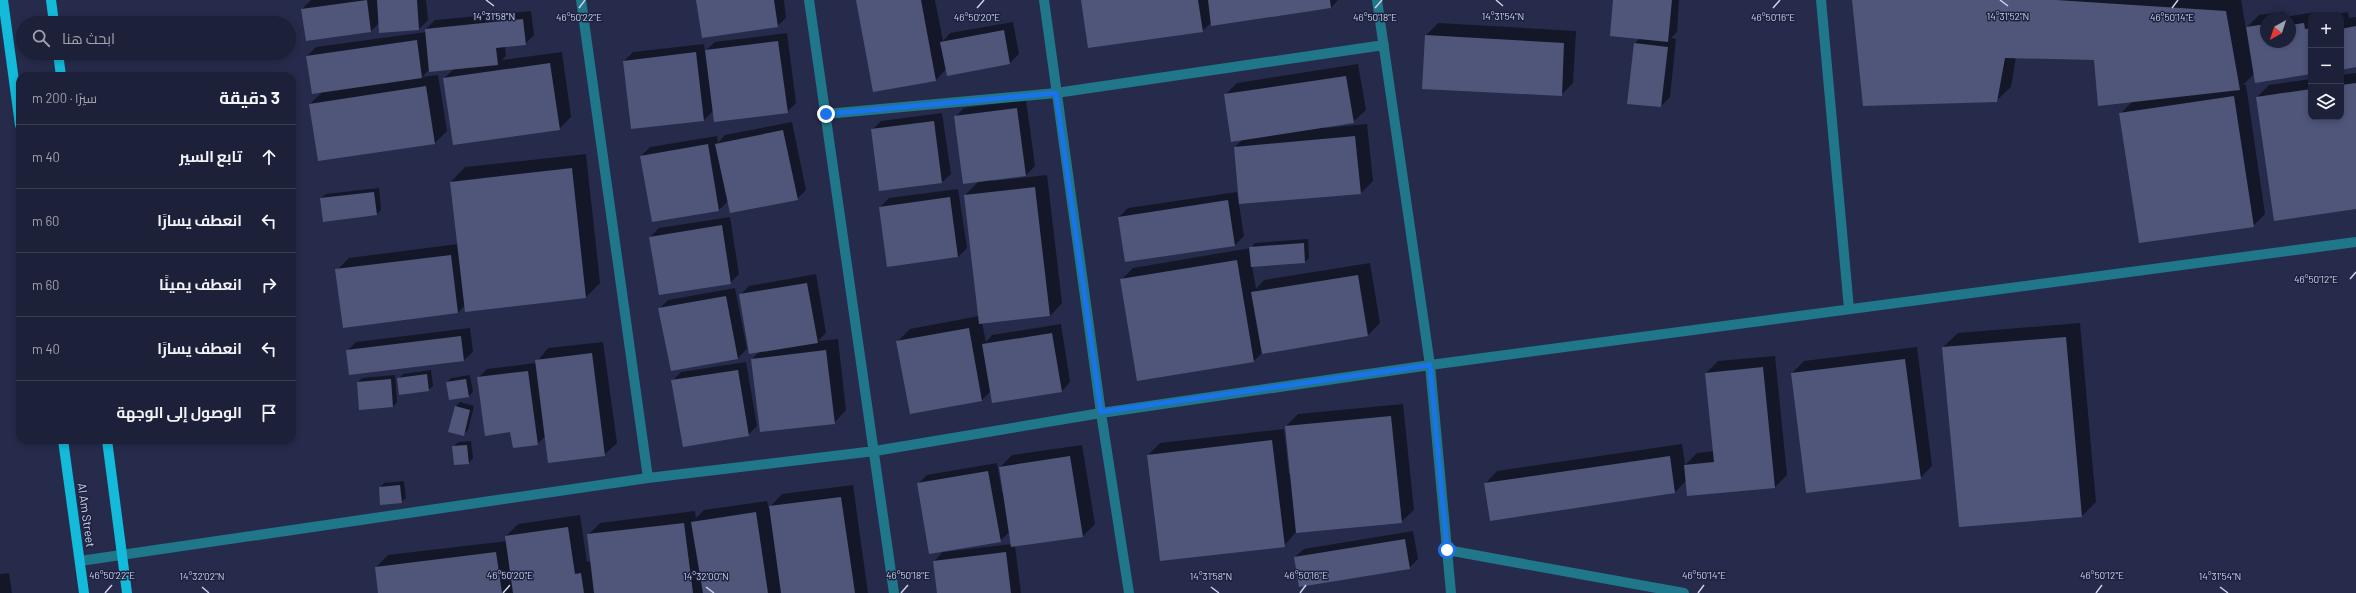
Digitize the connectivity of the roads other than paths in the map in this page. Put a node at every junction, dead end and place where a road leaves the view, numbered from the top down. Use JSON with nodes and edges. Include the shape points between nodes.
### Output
{"nodes":[{"id":1,"x":3,"y":0,"type":"edge"},
{"id":2,"x":51,"y":0,"type":"edge"},
{"id":3,"x":581,"y":0,"type":"edge"},
{"id":4,"x":809,"y":0,"type":"edge"},
{"id":5,"x":1044,"y":0,"type":"edge"},
{"id":6,"x":1378,"y":0,"type":"edge"},
{"id":7,"x":1821,"y":0,"type":"edge"},
{"id":8,"x":53,"y":16,"type":"edge"},
{"id":9,"x":1384,"y":45,"type":"junction"},
{"id":10,"x":59,"y":60,"type":"edge"},
{"id":11,"x":60,"y":72,"type":"edge"},
{"id":12,"x":1056,"y":93,"type":"junction"},
{"id":13,"x":16,"y":96,"type":"edge"},
{"id":14,"x":826,"y":114,"type":"junction"},
{"id":15,"x":2356,"y":242,"type":"edge"},
{"id":16,"x":1849,"y":309,"type":"junction"},
{"id":17,"x":1430,"y":365,"type":"junction"},
{"id":18,"x":1101,"y":412,"type":"junction"},
{"id":19,"x":64,"y":444,"type":"edge"},
{"id":20,"x":108,"y":444,"type":"edge"},
{"id":21,"x":874,"y":451,"type":"junction"},
{"id":22,"x":648,"y":478,"type":"junction"},
{"id":23,"x":1447,"y":550,"type":"junction"},
{"id":24,"x":122,"y":556,"type":"junction"},
{"id":25,"x":80,"y":561,"type":"junction"},
{"id":26,"x":84,"y":593,"type":"edge"},
{"id":27,"x":127,"y":593,"type":"edge"},
{"id":28,"x":894,"y":593,"type":"edge"},
{"id":29,"x":1129,"y":593,"type":"edge"},
{"id":30,"x":1451,"y":593,"type":"edge"},
{"id":31,"x":1684,"y":593,"type":"edge"}],
"edges":[{"from":1,"to":13,"type":"main road"},
{"from":2,"to":8,"type":"main road"},
{"from":3,"to":22,"type":"street"},
{"from":4,"to":14,"type":"street"},
{"from":5,"to":12,"type":"street"},
{"from":6,"to":9,"type":"street"},
{"from":7,"to":16,"type":"street"},
{"from":9,"to":12,"type":"street"},
{"from":9,"to":17,"type":"street"},
{"from":10,"to":11,"type":"main road"},
{"from":12,"to":14,"type":"street"},
{"from":12,"to":18,"type":"street"},
{"from":14,"to":21,"type":"street"},
{"from":15,"to":16,"type":"street"},
{"from":16,"to":17,"type":"street"},
{"from":17,"to":18,"type":"street"},
{"from":17,"to":23,"type":"street"},
{"from":18,"to":21,"type":"street"},
{"from":18,"to":29,"type":"street"},
{"from":19,"to":25,"type":"main road","name":"Al Am Street"},
{"from":20,"to":24,"type":"main road"},
{"from":21,"to":22,"type":"street"},
{"from":21,"to":28,"type":"street"},
{"from":22,"to":24,"type":"street"},
{"from":23,"to":30,"type":"street"},
{"from":23,"to":31,"type":"street"},
{"from":24,"to":25,"type":"street"},
{"from":24,"to":27,"type":"main road"},
{"from":25,"to":26,"type":"main road","name":"Al Am Street"}]}
